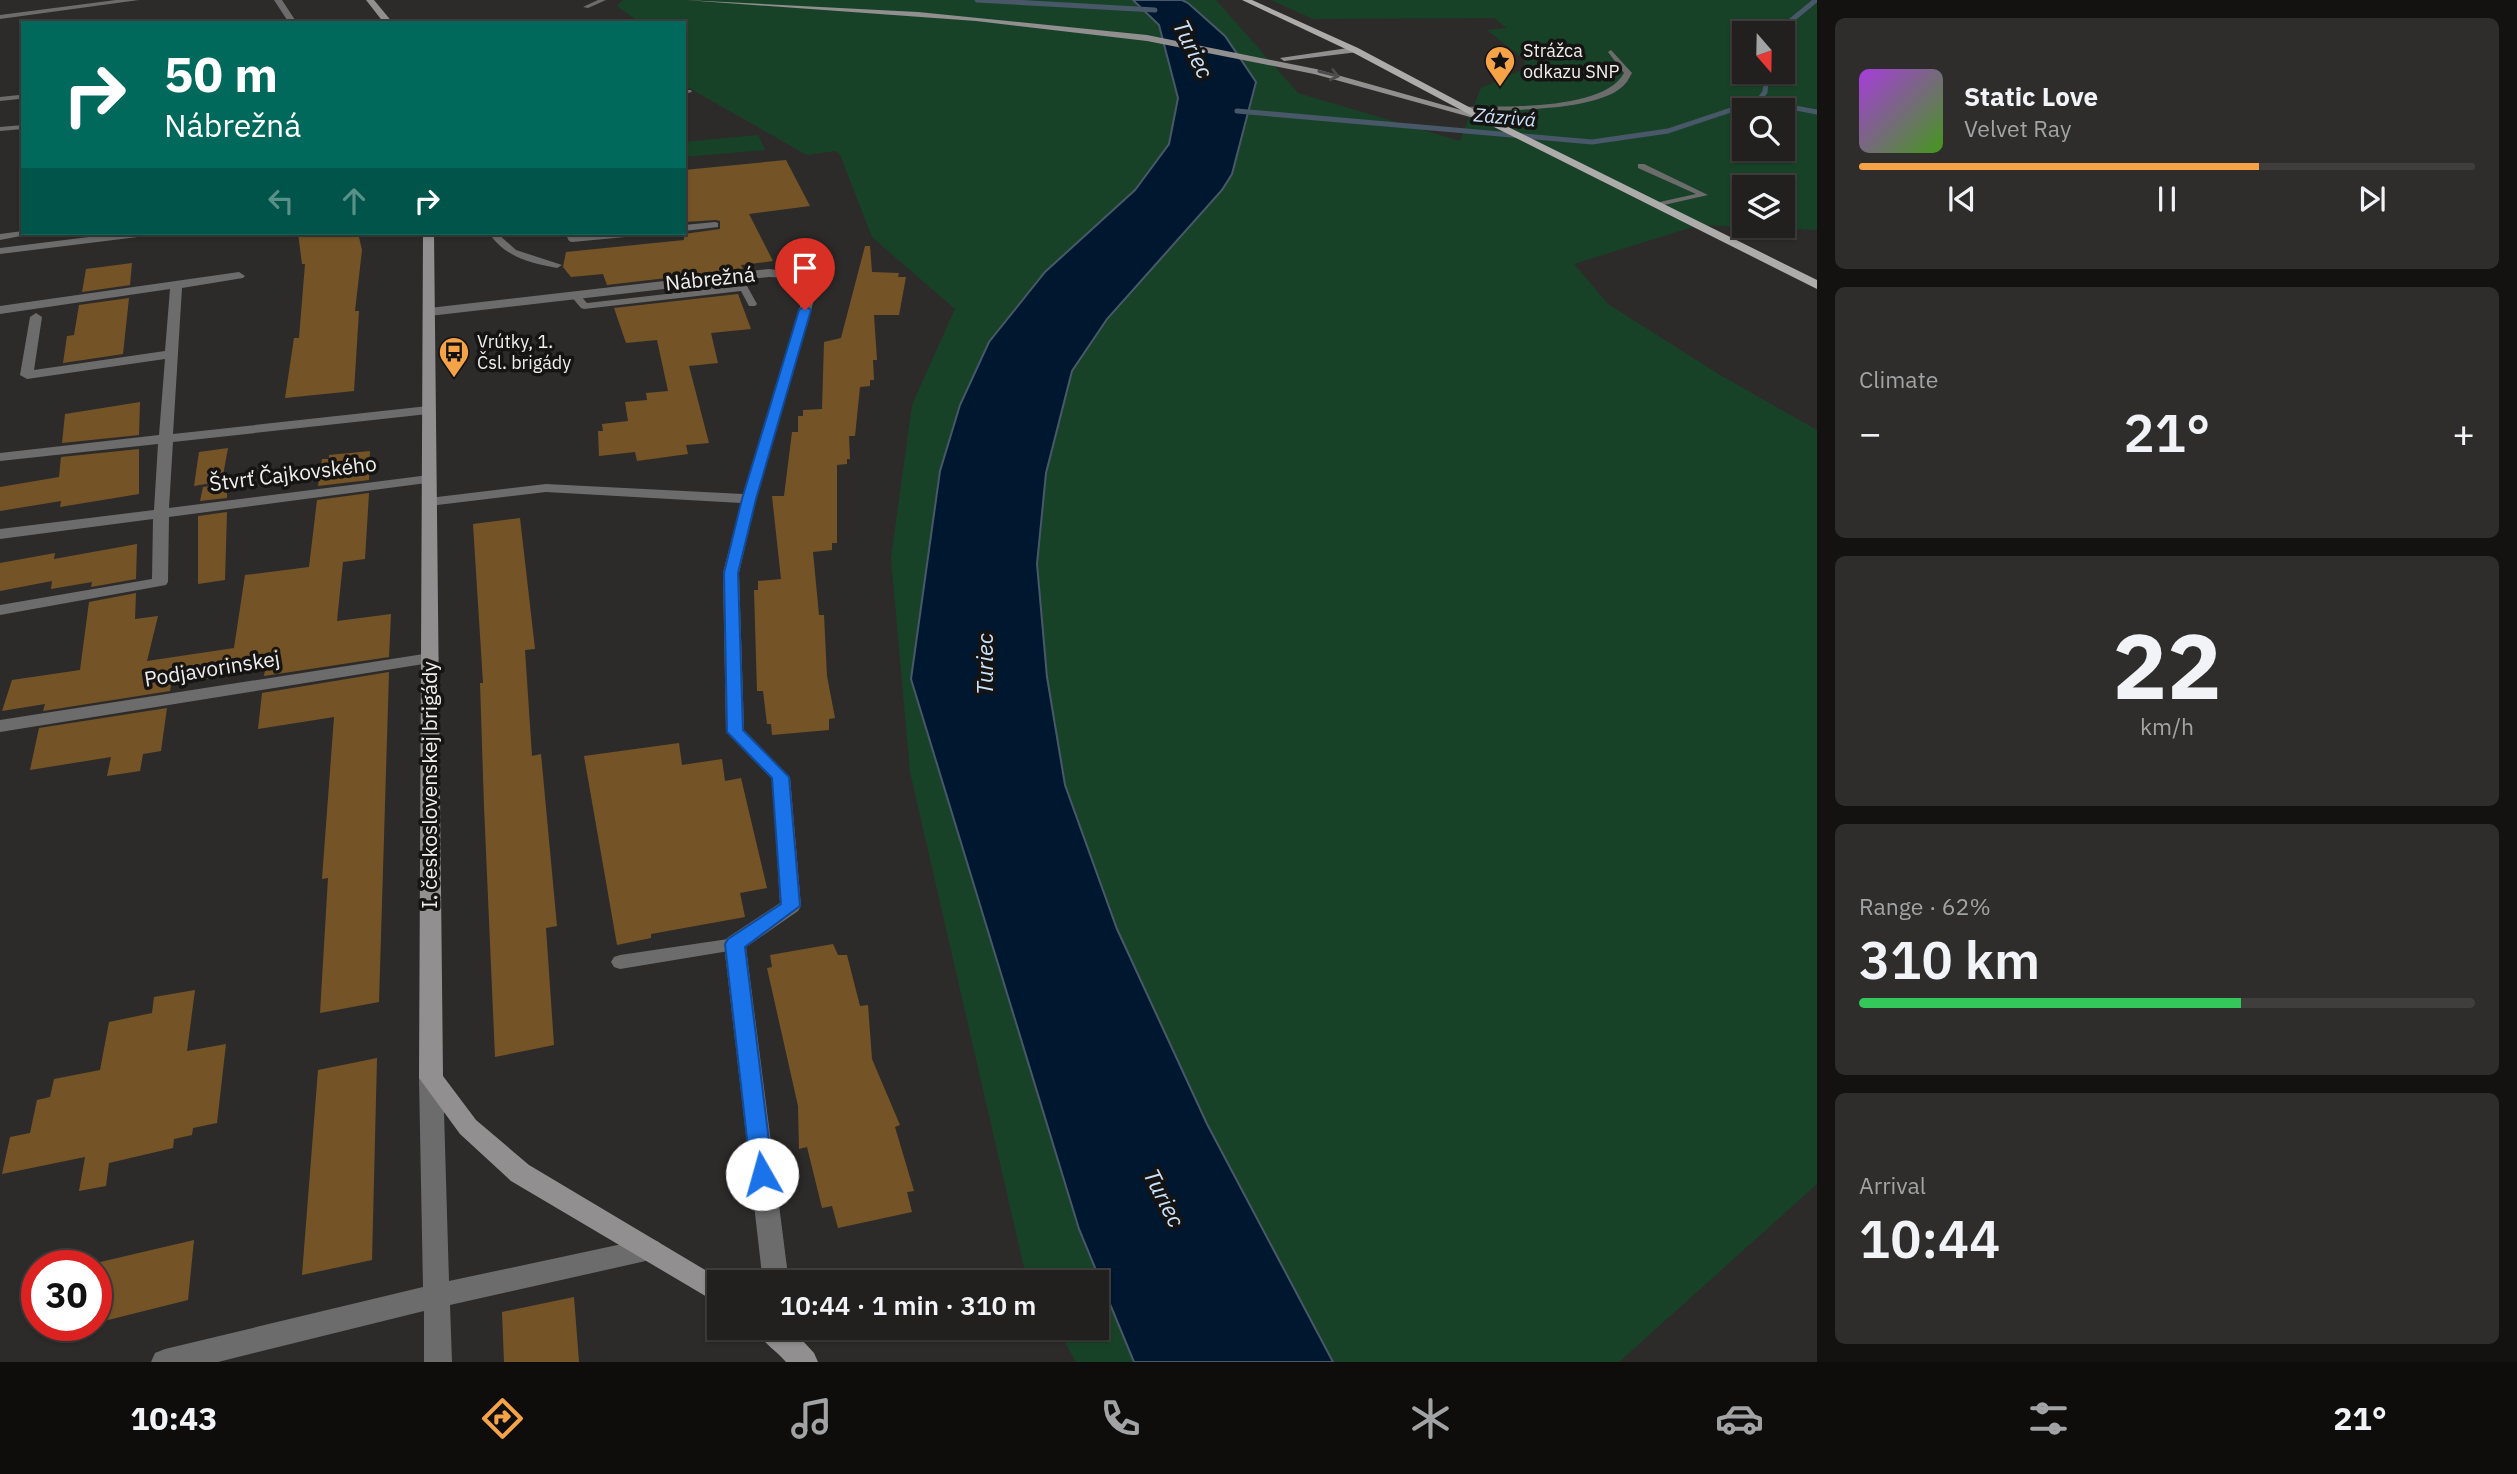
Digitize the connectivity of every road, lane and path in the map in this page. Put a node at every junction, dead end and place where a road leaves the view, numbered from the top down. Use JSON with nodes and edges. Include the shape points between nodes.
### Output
{"nodes":[{"id":1,"x":135,"y":0,"type":"edge"},
{"id":2,"x":278,"y":0,"type":"edge"},
{"id":3,"x":370,"y":0,"type":"edge"},
{"id":4,"x":603,"y":0,"type":"edge"},
{"id":5,"x":689,"y":0,"type":"edge"},
{"id":6,"x":1247,"y":0,"type":"edge"},
{"id":7,"x":586,"y":7,"type":"dead end"},
{"id":8,"x":0,"y":17,"type":"edge"},
{"id":9,"x":292,"y":21,"type":"edge"},
{"id":10,"x":387,"y":21,"type":"edge"},
{"id":11,"x":1318,"y":32,"type":"junction"},
{"id":12,"x":1355,"y":50,"type":"junction"},
{"id":13,"x":1611,"y":51,"type":"dead end"},
{"id":14,"x":1308,"y":56,"type":"junction"},
{"id":15,"x":1263,"y":59,"type":"junction"},
{"id":16,"x":16,"y":97,"type":"dead end"},
{"id":17,"x":0,"y":99,"type":"edge"},
{"id":18,"x":1465,"y":109,"type":"junction"},
{"id":19,"x":1481,"y":117,"type":"junction"},
{"id":20,"x":21,"y":127,"type":"edge"},
{"id":21,"x":0,"y":129,"type":"edge"},
{"id":22,"x":1641,"y":166,"type":"dead end"},
{"id":23,"x":1658,"y":205,"type":"junction"},
{"id":24,"x":715,"y":225,"type":"dead end"},
{"id":25,"x":686,"y":228,"type":"edge"},
{"id":26,"x":21,"y":234,"type":"edge"},
{"id":27,"x":130,"y":235,"type":"edge"},
{"id":28,"x":428,"y":235,"type":"edge"},
{"id":29,"x":495,"y":235,"type":"edge"},
{"id":30,"x":570,"y":235,"type":"edge"},
{"id":31,"x":615,"y":235,"type":"edge"},
{"id":32,"x":0,"y":237,"type":"edge"},
{"id":33,"x":0,"y":251,"type":"edge"},
{"id":34,"x":557,"y":265,"type":"dead end"},
{"id":35,"x":239,"y":276,"type":"dead end"},
{"id":36,"x":176,"y":285,"type":"junction"},
{"id":37,"x":716,"y":285,"type":"junction"},
{"id":38,"x":1817,"y":285,"type":"edge"},
{"id":39,"x":752,"y":304,"type":"dead end"},
{"id":40,"x":0,"y":310,"type":"edge"},
{"id":41,"x":429,"y":312,"type":"junction"},
{"id":42,"x":36,"y":317,"type":"dead end"},
{"id":43,"x":172,"y":354,"type":"junction"},
{"id":44,"x":428,"y":410,"type":"junction"},
{"id":45,"x":166,"y":440,"type":"junction"},
{"id":46,"x":0,"y":457,"type":"edge"},
{"id":47,"x":429,"y":479,"type":"junction"},
{"id":48,"x":749,"y":499,"type":"junction"},
{"id":49,"x":429,"y":502,"type":"junction"},
{"id":50,"x":161,"y":511,"type":"junction"},
{"id":51,"x":0,"y":534,"type":"edge"},
{"id":52,"x":0,"y":610,"type":"edge"},
{"id":53,"x":430,"y":658,"type":"junction"},
{"id":54,"x":0,"y":726,"type":"edge"},
{"id":55,"x":735,"y":944,"type":"junction"},
{"id":56,"x":620,"y":962,"type":"dead end"},
{"id":57,"x":431,"y":1079,"type":"junction"},
{"id":58,"x":650,"y":1250,"type":"junction"},
{"id":59,"x":774,"y":1270,"type":"edge"},
{"id":60,"x":707,"y":1285,"type":"edge"},
{"id":61,"x":439,"y":1295,"type":"junction"},
{"id":62,"x":786,"y":1340,"type":"edge"},
{"id":63,"x":165,"y":1362,"type":"edge"},
{"id":64,"x":438,"y":1362,"type":"edge"},
{"id":65,"x":804,"y":1362,"type":"edge"}],
"edges":[{"from":1,"to":8,"type":"street"},
{"from":2,"to":9,"type":"street"},
{"from":3,"to":10,"type":"street"},
{"from":4,"to":7,"type":"lane"},
{"from":5,"to":15,"type":"street","via":[[1000,22],[1149,39]]},
{"from":6,"to":11,"type":"main road"},
{"from":11,"to":12,"type":"main road"},
{"from":11,"to":14,"type":"street","via":[[1317,49]]},
{"from":12,"to":14,"type":"street"},
{"from":12,"to":18,"type":"main road"},
{"from":13,"to":18,"type":"lane","via":[[1628,73],[1619,86],[1604,95],[1523,107]]},
{"from":14,"to":15,"type":"street"},
{"from":15,"to":19,"type":"street","one_way":true},
{"from":16,"to":17,"type":"lane"},
{"from":18,"to":19,"type":"main road"},
{"from":19,"to":23,"type":"main road"},
{"from":20,"to":21,"type":"lane"},
{"from":22,"to":23,"type":"lane","via":[[1704,195]]},
{"from":23,"to":38,"type":"main road"},
{"from":24,"to":25,"type":"lane"},
{"from":26,"to":32,"type":"street"},
{"from":27,"to":33,"type":"street"},
{"from":28,"to":41,"type":"street","name":"I. československej brigády"},
{"from":29,"to":34,"type":"lane","via":[[506,250],[520,257]]},
{"from":30,"to":31,"type":"lane","via":[[572,239]]},
{"from":35,"to":36,"type":"street"},
{"from":36,"to":40,"type":"street"},
{"from":36,"to":43,"type":"street"},
{"from":37,"to":39,"type":"lane","via":[[744,288]]},
{"from":37,"to":41,"type":"street","name":"Nábrežná"},
{"from":37,"to":48,"type":"street","name":"Nábrežná","via":[[782,274],[795,275],[812,286]]},
{"from":41,"to":44,"type":"street","name":"I. československej brigády"},
{"from":42,"to":43,"type":"street","via":[[27,375]]},
{"from":43,"to":45,"type":"street"},
{"from":44,"to":45,"type":"street"},
{"from":44,"to":47,"type":"street","name":"I. československej brigády"},
{"from":45,"to":46,"type":"street"},
{"from":45,"to":50,"type":"street"},
{"from":47,"to":49,"type":"street","name":"I. československej brigády"},
{"from":47,"to":50,"type":"street","name":"Štvrť Čajkovského"},
{"from":48,"to":49,"type":"street","via":[[546,488]]},
{"from":48,"to":55,"type":"street","name":"Nábrežná","via":[[731,573],[735,732],[781,777],[791,906]]},
{"from":49,"to":53,"type":"street","name":"I. československej brigády"},
{"from":50,"to":51,"type":"street","name":"Štvrť Čajkovského"},
{"from":50,"to":52,"type":"street","via":[[160,582]]},
{"from":53,"to":54,"type":"street","name":"Podjavorinskej"},
{"from":53,"to":57,"type":"street","name":"I. československej brigády"},
{"from":55,"to":56,"type":"lane"},
{"from":55,"to":59,"type":"street"},
{"from":57,"to":58,"type":"street","via":[[468,1126],[520,1174]]},
{"from":57,"to":61,"type":"street","name":"I. československej brigády"},
{"from":58,"to":60,"type":"street"},
{"from":58,"to":61,"type":"street"},
{"from":61,"to":63,"type":"street"},
{"from":61,"to":64,"type":"street","name":"I. československej brigády"},
{"from":62,"to":65,"type":"street"}]}
